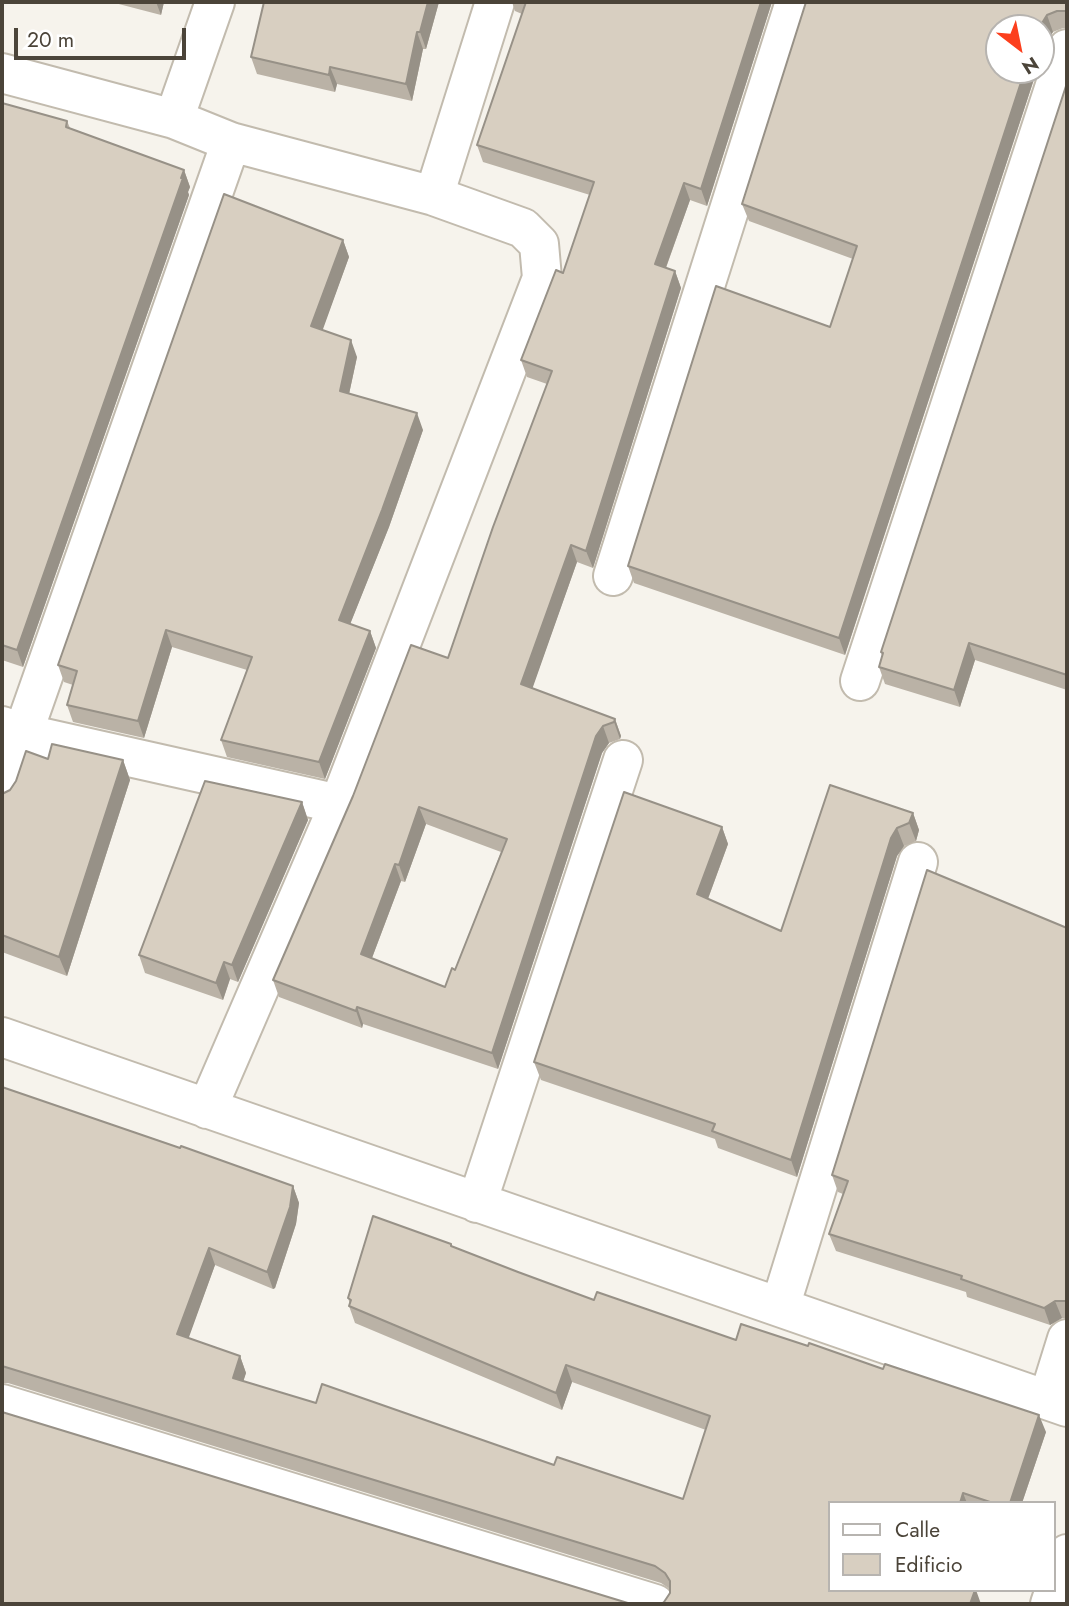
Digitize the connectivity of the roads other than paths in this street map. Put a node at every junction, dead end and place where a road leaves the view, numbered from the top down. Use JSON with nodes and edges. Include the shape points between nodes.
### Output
{"nodes":[{"id":1,"x":215,"y":2,"type":"edge"},
{"id":2,"x":495,"y":2,"type":"edge"},
{"id":3,"x":795,"y":2,"type":"edge"},
{"id":4,"x":1067,"y":49,"type":"edge"},
{"id":5,"x":2,"y":73,"type":"edge"},
{"id":6,"x":174,"y":119,"type":"junction"},
{"id":7,"x":231,"y":142,"type":"junction"},
{"id":8,"x":434,"y":196,"type":"junction"},
{"id":9,"x":612,"y":576,"type":"dead end"},
{"id":10,"x":860,"y":681,"type":"dead end"},
{"id":11,"x":12,"y":730,"type":"edge"},
{"id":12,"x":623,"y":760,"type":"dead end"},
{"id":13,"x":2,"y":793,"type":"edge"},
{"id":14,"x":339,"y":804,"type":"junction"},
{"id":15,"x":918,"y":862,"type":"dead end"},
{"id":16,"x":2,"y":1037,"type":"edge"},
{"id":17,"x":207,"y":1109,"type":"junction"},
{"id":18,"x":477,"y":1203,"type":"junction"},
{"id":19,"x":780,"y":1307,"type":"junction"},
{"id":20,"x":1067,"y":1339,"type":"edge"},
{"id":21,"x":2,"y":1404,"type":"edge"},
{"id":22,"x":1058,"y":1404,"type":"edge"},
{"id":23,"x":1067,"y":1554,"type":"edge"},
{"id":24,"x":1055,"y":1589,"type":"edge"},
{"id":25,"x":655,"y":1604,"type":"edge"}],
"edges":[{"from":1,"to":6,"type":"street"},
{"from":2,"to":8,"type":"street"},
{"from":3,"to":9,"type":"street"},
{"from":4,"to":10,"type":"street"},
{"from":5,"to":6,"type":"street"},
{"from":6,"to":7,"type":"street"},
{"from":7,"to":8,"type":"street"},
{"from":7,"to":11,"type":"street"},
{"from":8,"to":14,"type":"street","via":[[523,228],[539,244],[542,278]]},
{"from":11,"to":13,"type":"street"},
{"from":11,"to":14,"type":"street"},
{"from":12,"to":18,"type":"street"},
{"from":14,"to":17,"type":"street"},
{"from":15,"to":19,"type":"street"},
{"from":16,"to":17,"type":"street"},
{"from":17,"to":18,"type":"street"},
{"from":18,"to":19,"type":"street"},
{"from":19,"to":22,"type":"street"},
{"from":20,"to":22,"type":"street"},
{"from":21,"to":25,"type":"street"},
{"from":23,"to":24,"type":"street"}]}
